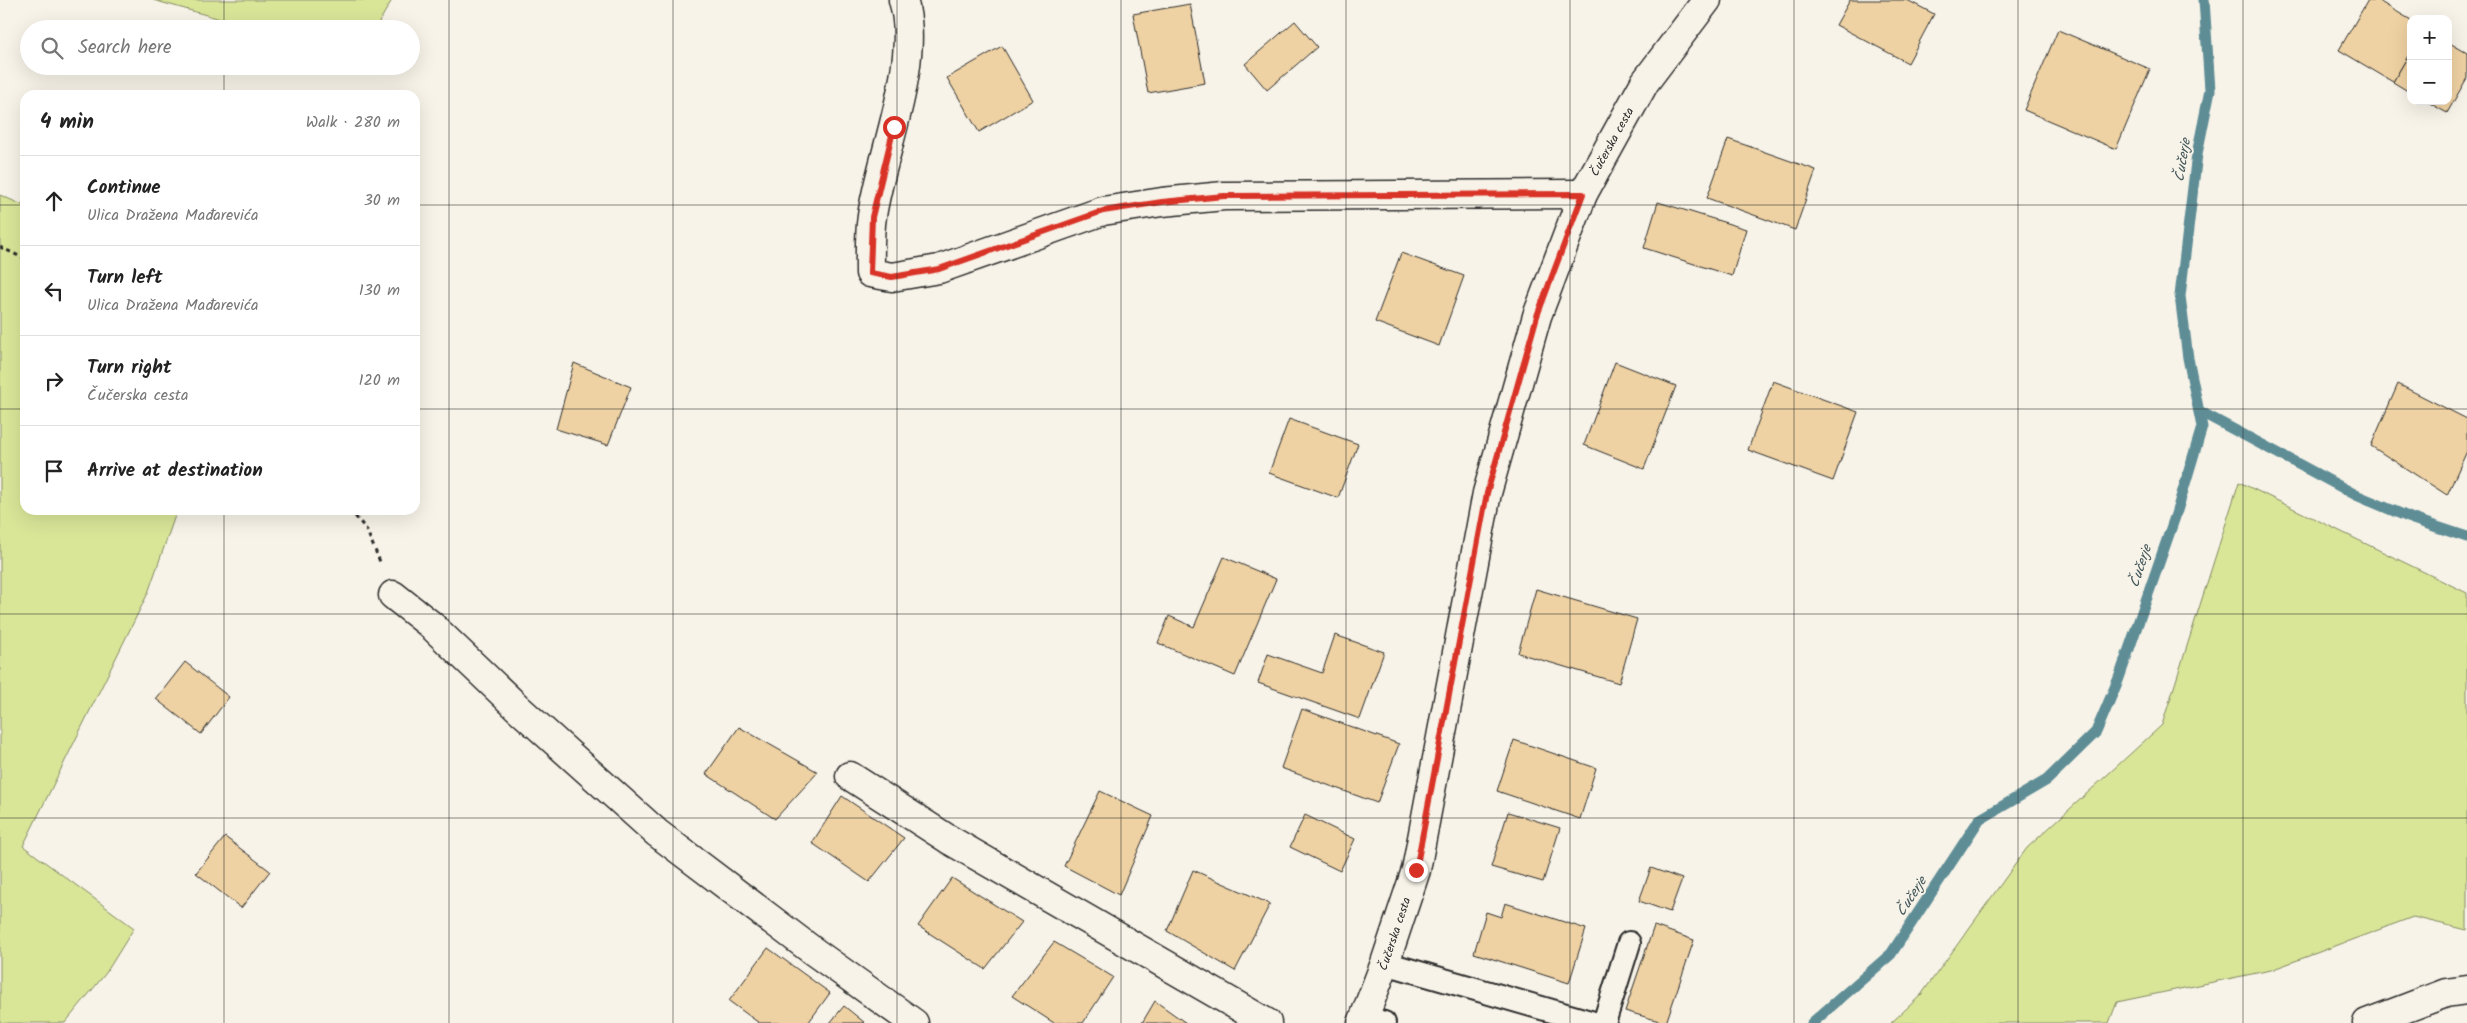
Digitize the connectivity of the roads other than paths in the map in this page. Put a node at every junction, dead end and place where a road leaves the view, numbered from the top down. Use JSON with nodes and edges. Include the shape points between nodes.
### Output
{"nodes":[{"id":1,"x":903,"y":0,"type":"edge"},
{"id":2,"x":1707,"y":0,"type":"edge"},
{"id":3,"x":1583,"y":194,"type":"junction"},
{"id":4,"x":393,"y":595,"type":"road end"},
{"id":5,"x":850,"y":776,"type":"dead end"},
{"id":6,"x":1629,"y":943,"type":"dead end"},
{"id":7,"x":1385,"y":963,"type":"junction"},
{"id":8,"x":2467,"y":990,"type":"edge"},
{"id":9,"x":1370,"y":1021,"type":"edge"},
{"id":10,"x":914,"y":1023,"type":"edge"},
{"id":11,"x":1267,"y":1023,"type":"edge"},
{"id":12,"x":1594,"y":1023,"type":"edge"},
{"id":13,"x":1604,"y":1023,"type":"edge"},
{"id":14,"x":2367,"y":1023,"type":"edge"}],
"edges":[{"from":1,"to":3,"type":"street","via":[[908,47],[894,127],[872,217],[870,273],[892,277],[939,269],[1103,211],[1162,202],[1224,196]]},
{"from":2,"to":3,"type":"street","name":"Čučerska cesta","via":[[1646,82]]},
{"from":3,"to":7,"type":"street","name":"Čučerska cesta","via":[[1537,316],[1487,493],[1416,870]]},
{"from":4,"to":10,"type":"street","via":[[431,625],[657,833]]},
{"from":5,"to":11,"type":"street","via":[[948,839]]},
{"from":6,"to":13,"type":"lane"},
{"from":7,"to":9,"type":"street","name":"Čučerska cesta"},
{"from":7,"to":12,"type":"lane"},
{"from":8,"to":14,"type":"street","via":[[2446,993]]}]}
